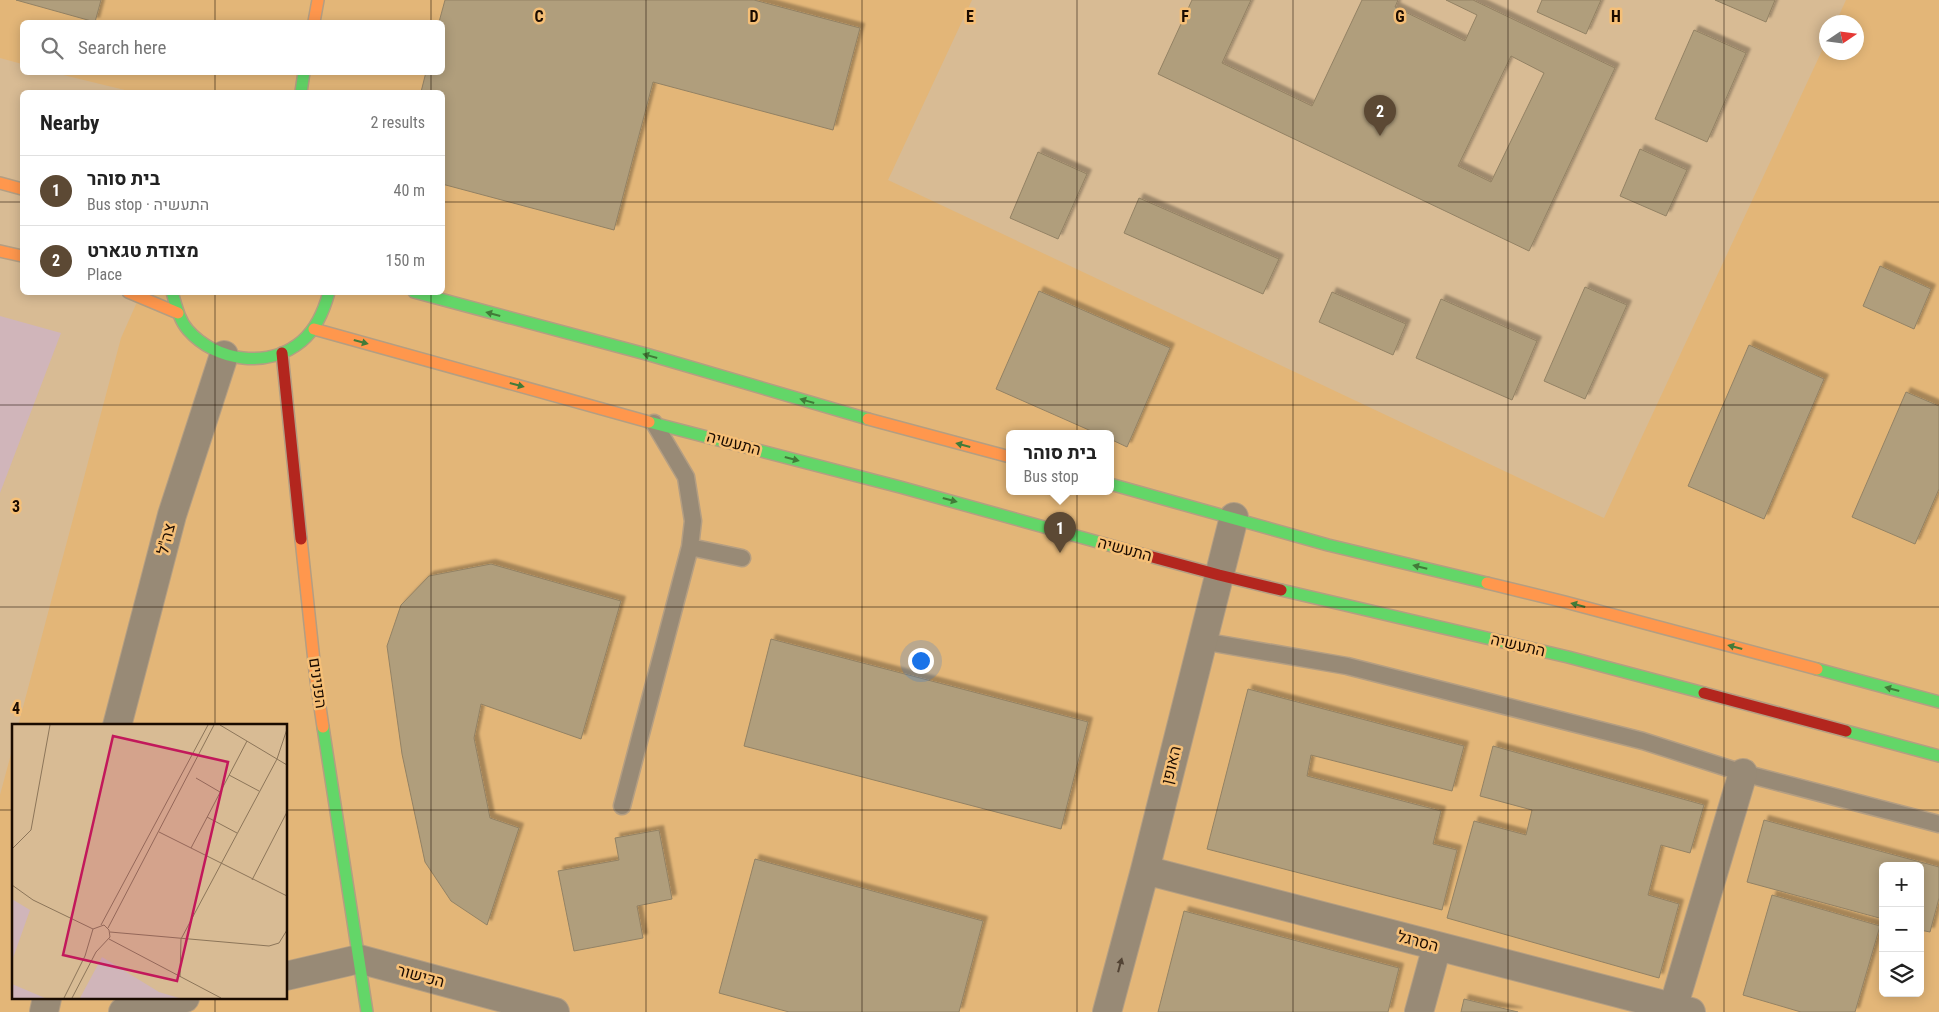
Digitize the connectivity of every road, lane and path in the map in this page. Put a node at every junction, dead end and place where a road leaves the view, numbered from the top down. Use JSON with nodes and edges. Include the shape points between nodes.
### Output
{"nodes":[{"id":1,"x":318,"y":0,"type":"edge"},
{"id":2,"x":314,"y":20,"type":"edge"},
{"id":3,"x":304,"y":75,"type":"edge"},
{"id":4,"x":301,"y":90,"type":"edge"},
{"id":5,"x":0,"y":184,"type":"edge"},
{"id":6,"x":20,"y":189,"type":"edge"},
{"id":7,"x":0,"y":251,"type":"edge"},
{"id":8,"x":20,"y":256,"type":"edge"},
{"id":9,"x":135,"y":295,"type":"edge"},
{"id":10,"x":173,"y":295,"type":"edge"},
{"id":11,"x":328,"y":295,"type":"edge"},
{"id":12,"x":425,"y":295,"type":"edge"},
{"id":13,"x":178,"y":313,"type":"junction"},
{"id":14,"x":314,"y":329,"type":"junction"},
{"id":15,"x":282,"y":353,"type":"junction"},
{"id":16,"x":224,"y":355,"type":"junction"},
{"id":17,"x":654,"y":423,"type":"junction"},
{"id":18,"x":1006,"y":456,"type":"edge"},
{"id":19,"x":1114,"y":485,"type":"edge"},
{"id":20,"x":1234,"y":517,"type":"junction"},
{"id":21,"x":690,"y":547,"type":"junction"},
{"id":22,"x":742,"y":558,"type":"dead end"},
{"id":23,"x":1219,"y":575,"type":"junction"},
{"id":24,"x":1202,"y":641,"type":"junction"},
{"id":25,"x":1939,"y":702,"type":"edge"},
{"id":26,"x":119,"y":724,"type":"edge"},
{"id":27,"x":1939,"y":756,"type":"edge"},
{"id":28,"x":1743,"y":773,"type":"junction"},
{"id":29,"x":622,"y":806,"type":"dead end"},
{"id":30,"x":1939,"y":824,"type":"edge"},
{"id":31,"x":1145,"y":870,"type":"junction"},
{"id":32,"x":1436,"y":946,"type":"junction"},
{"id":33,"x":359,"y":959,"type":"junction"},
{"id":34,"x":288,"y":976,"type":"edge"},
{"id":35,"x":175,"y":1000,"type":"edge"},
{"id":36,"x":1682,"y":1010,"type":"edge"},
{"id":37,"x":123,"y":1012,"type":"edge"},
{"id":38,"x":367,"y":1012,"type":"edge"},
{"id":39,"x":555,"y":1012,"type":"edge"},
{"id":40,"x":1107,"y":1012,"type":"edge"},
{"id":41,"x":1419,"y":1012,"type":"edge"}],
"edges":[{"from":1,"to":2,"type":"street"},
{"from":3,"to":4,"type":"street"},
{"from":5,"to":6,"type":"street"},
{"from":7,"to":8,"type":"street"},
{"from":9,"to":13,"type":"street"},
{"from":10,"to":13,"type":"street"},
{"from":11,"to":14,"type":"street","via":[[325,310]]},
{"from":18,"to":12,"type":"street","one_way":true},
{"from":13,"to":16,"type":"street","via":[[189,331],[205,346]]},
{"from":14,"to":15,"type":"street","via":[[300,343]]},
{"from":14,"to":17,"type":"street","name":"התעשיה","one_way":true},
{"from":15,"to":16,"type":"street","via":[[263,359]]},
{"from":15,"to":33,"type":"street","name":"הפנינים","via":[[316,680]]},
{"from":16,"to":26,"type":"street","name":"צה\"ל","via":[[172,515]]},
{"from":17,"to":21,"type":"lane","via":[[686,477],[693,521]]},
{"from":17,"to":23,"type":"street","name":"התעשיה","one_way":true},
{"from":19,"to":20,"type":"street"},
{"from":20,"to":23,"type":"street","name":"האופן"},
{"from":25,"to":20,"type":"street","one_way":true,"via":[[1565,602],[1328,545]]},
{"from":21,"to":22,"type":"lane"},
{"from":21,"to":29,"type":"lane"},
{"from":23,"to":24,"type":"street","name":"האופן"},
{"from":23,"to":27,"type":"street","name":"התעשיה","via":[[1568,657]]},
{"from":24,"to":28,"type":"lane","via":[[1347,666],[1643,741]]},
{"from":24,"to":31,"type":"street","name":"האופן"},
{"from":28,"to":30,"type":"lane"},
{"from":28,"to":36,"type":"street"},
{"from":31,"to":32,"type":"street","name":"הסרגל"},
{"from":40,"to":31,"type":"street","name":"האופן","one_way":true},
{"from":32,"to":36,"type":"street","name":"הסרגל"},
{"from":32,"to":41,"type":"street"},
{"from":33,"to":34,"type":"street","name":"הכישור"},
{"from":33,"to":38,"type":"street","name":"הפנינים"},
{"from":33,"to":39,"type":"street","name":"הכישור"},
{"from":35,"to":37,"type":"street"}]}
